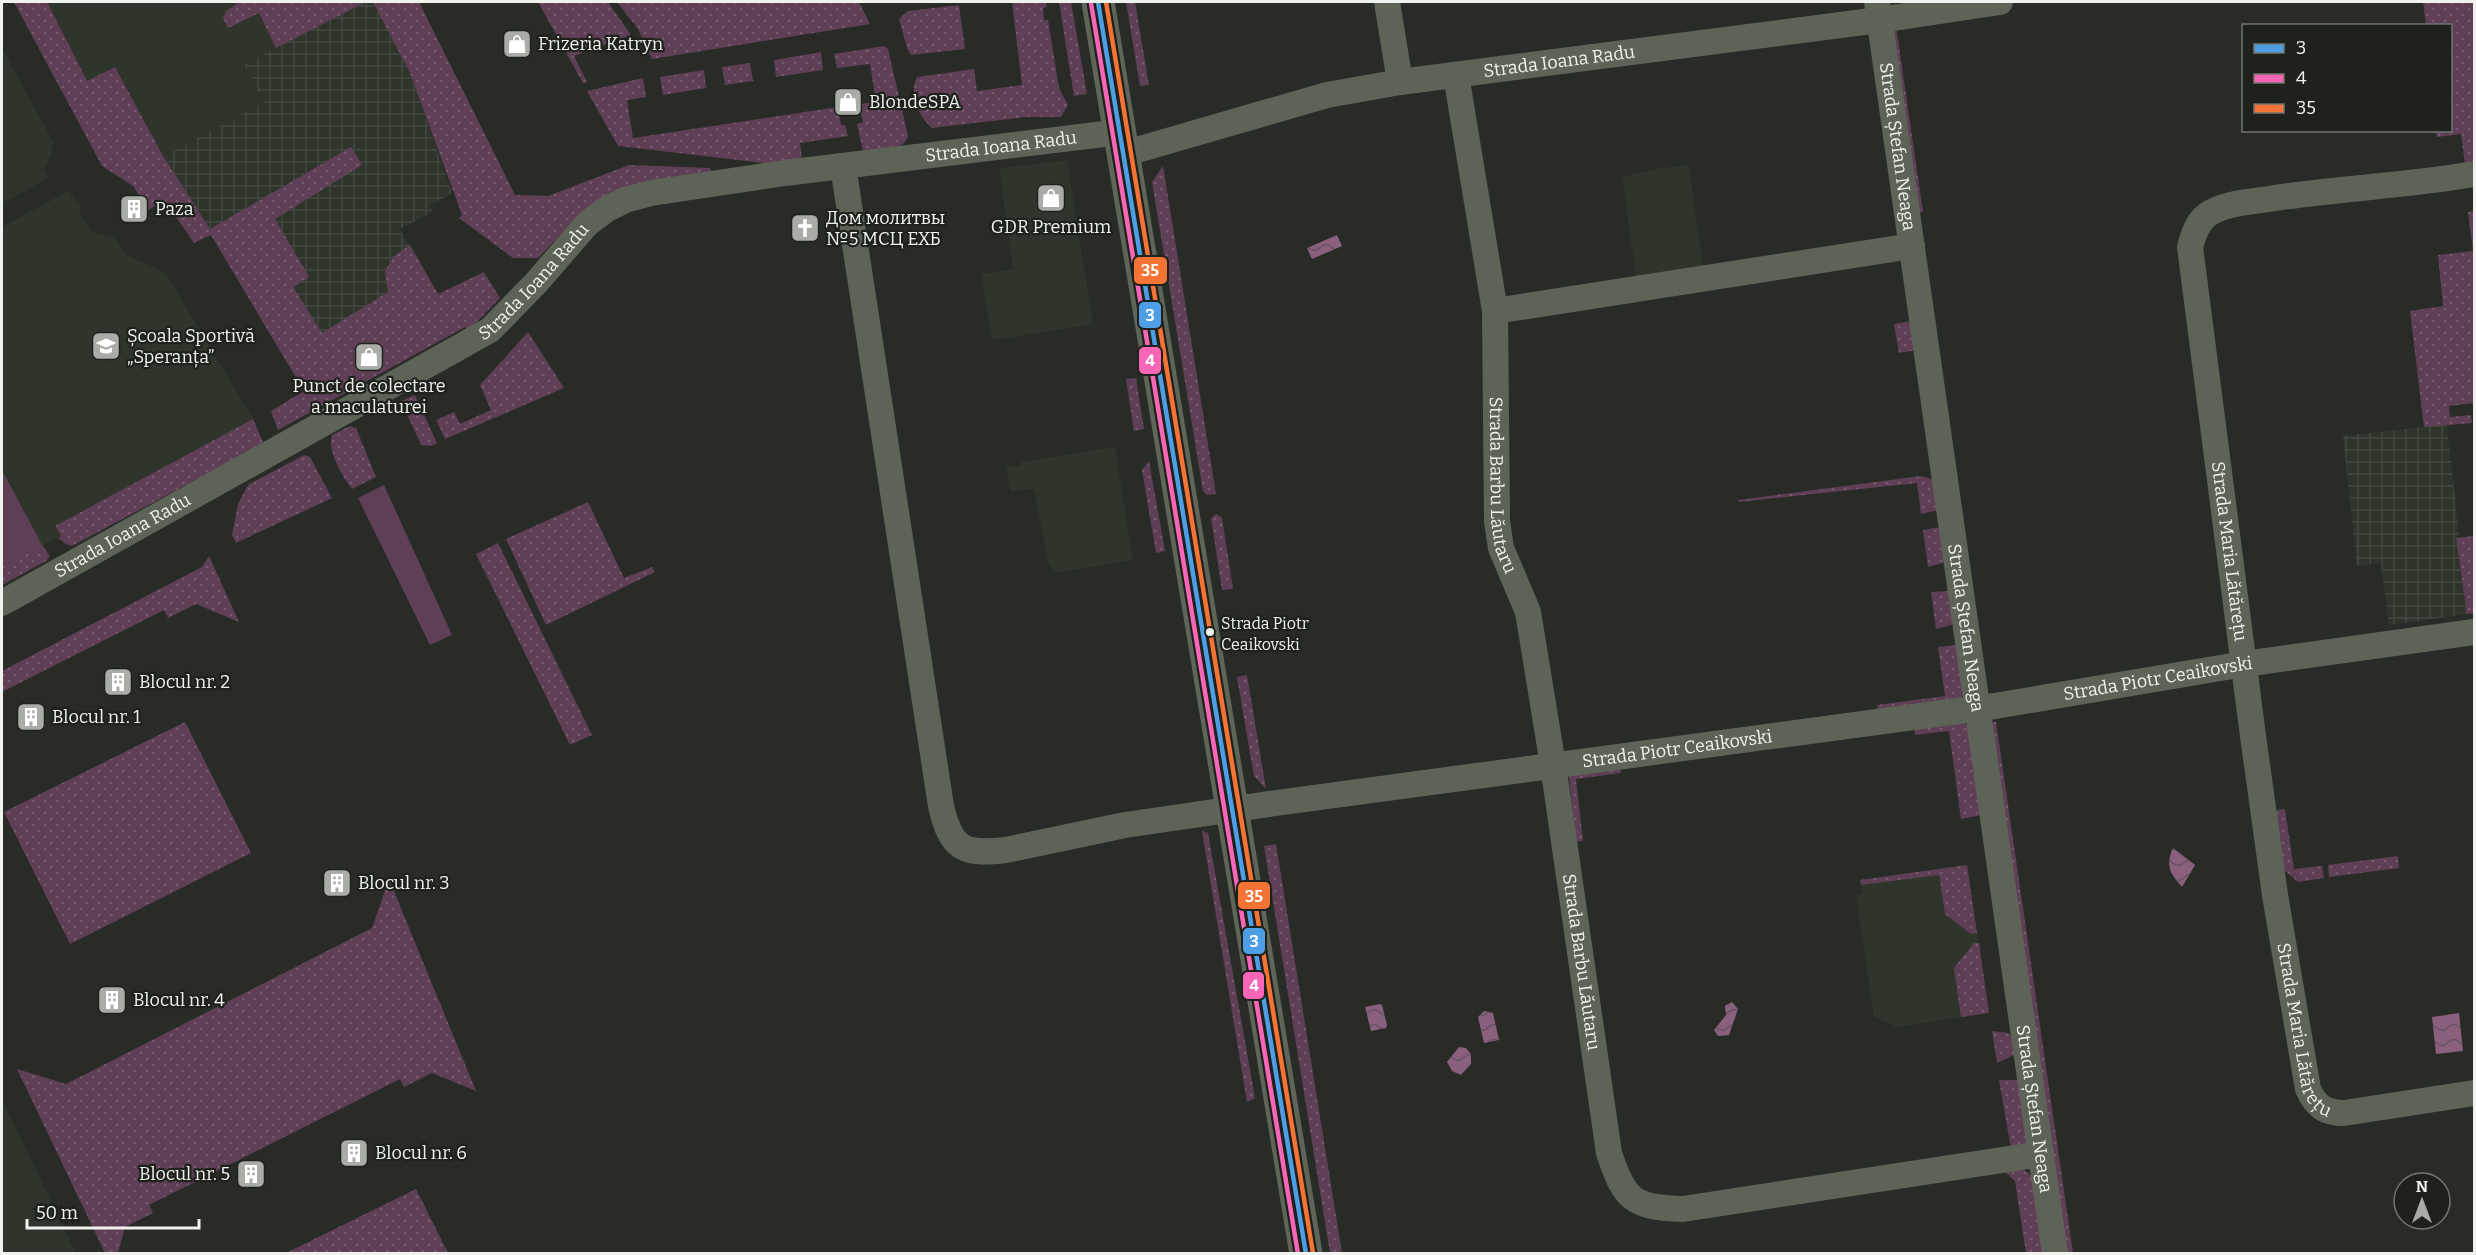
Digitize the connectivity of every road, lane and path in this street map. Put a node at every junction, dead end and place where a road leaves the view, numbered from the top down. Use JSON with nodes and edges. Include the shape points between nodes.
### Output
{"nodes":[{"id":1,"x":1098,"y":2,"type":"edge"},
{"id":2,"x":1387,"y":2,"type":"edge"},
{"id":3,"x":2000,"y":2,"type":"edge"},
{"id":4,"x":1878,"y":11,"type":"edge"},
{"id":5,"x":1456,"y":75,"type":"junction"},
{"id":6,"x":1400,"y":82,"type":"junction"},
{"id":7,"x":1122,"y":143,"type":"junction"},
{"id":8,"x":843,"y":166,"type":"junction"},
{"id":9,"x":2475,"y":174,"type":"edge"},
{"id":10,"x":1912,"y":246,"type":"junction"},
{"id":11,"x":1495,"y":311,"type":"junction"},
{"id":12,"x":2,"y":603,"type":"edge"},
{"id":13,"x":2475,"y":632,"type":"edge"},
{"id":14,"x":2244,"y":664,"type":"junction"},
{"id":15,"x":1979,"y":708,"type":"junction"},
{"id":16,"x":1553,"y":765,"type":"junction"},
{"id":17,"x":1232,"y":810,"type":"junction"},
{"id":18,"x":2475,"y":1093,"type":"edge"},
{"id":19,"x":2041,"y":1154,"type":"junction"},
{"id":20,"x":1306,"y":1254,"type":"edge"},
{"id":21,"x":2055,"y":1254,"type":"edge"}],
"edges":[{"from":1,"to":7,"type":"main road"},
{"from":2,"to":6,"type":"street"},
{"from":3,"to":4,"type":"street","name":"Strada Ioana Radu"},
{"from":4,"to":5,"type":"street","name":"Strada Ioana Radu"},
{"from":4,"to":10,"type":"street","name":"Strada Ștefan Neaga"},
{"from":5,"to":6,"type":"street","name":"Strada Ioana Radu"},
{"from":5,"to":11,"type":"street","name":"Strada Barbu Lăutaru"},
{"from":6,"to":7,"type":"street","name":"Strada Ioana Radu"},
{"from":7,"to":8,"type":"street","name":"Strada Ioana Radu"},
{"from":7,"to":17,"type":"main road"},
{"from":8,"to":12,"type":"street","name":"Strada Ioana Radu","via":[[651,194],[607,209],[587,224],[490,330]]},
{"from":8,"to":17,"type":"street","name":"Strada Piotr Ceaikovski","via":[[941,806],[951,835],[964,848],[987,852],[1125,825]]},
{"from":9,"to":14,"type":"street","name":"Strada Maria Lătărețu","via":[[2231,206],[2208,215],[2193,235],[2190,247]]},
{"from":10,"to":11,"type":"street"},
{"from":10,"to":15,"type":"street","name":"Strada Ștefan Neaga"},
{"from":11,"to":16,"type":"street","name":"Strada Barbu Lăutaru","via":[[1497,521],[1501,548],[1528,612]]},
{"from":13,"to":14,"type":"street","name":"Strada Piotr Ceaikovski"},
{"from":14,"to":15,"type":"street","name":"Strada Piotr Ceaikovski"},
{"from":14,"to":18,"type":"street","name":"Strada Maria Lătărețu","via":[[2275,895],[2305,1075],[2313,1099],[2331,1113],[2344,1113]]},
{"from":15,"to":16,"type":"street","name":"Strada Piotr Ceaikovski"},
{"from":15,"to":19,"type":"street","name":"Strada Ștefan Neaga"},
{"from":16,"to":17,"type":"street","name":"Strada Piotr Ceaikovski"},
{"from":16,"to":19,"type":"street","name":"Strada Barbu Lăutaru","via":[[1609,1153],[1622,1188],[1637,1202],[1655,1208],[1683,1209]]},
{"from":17,"to":20,"type":"main road"},
{"from":19,"to":21,"type":"street","name":"Strada Ștefan Neaga"}]}
